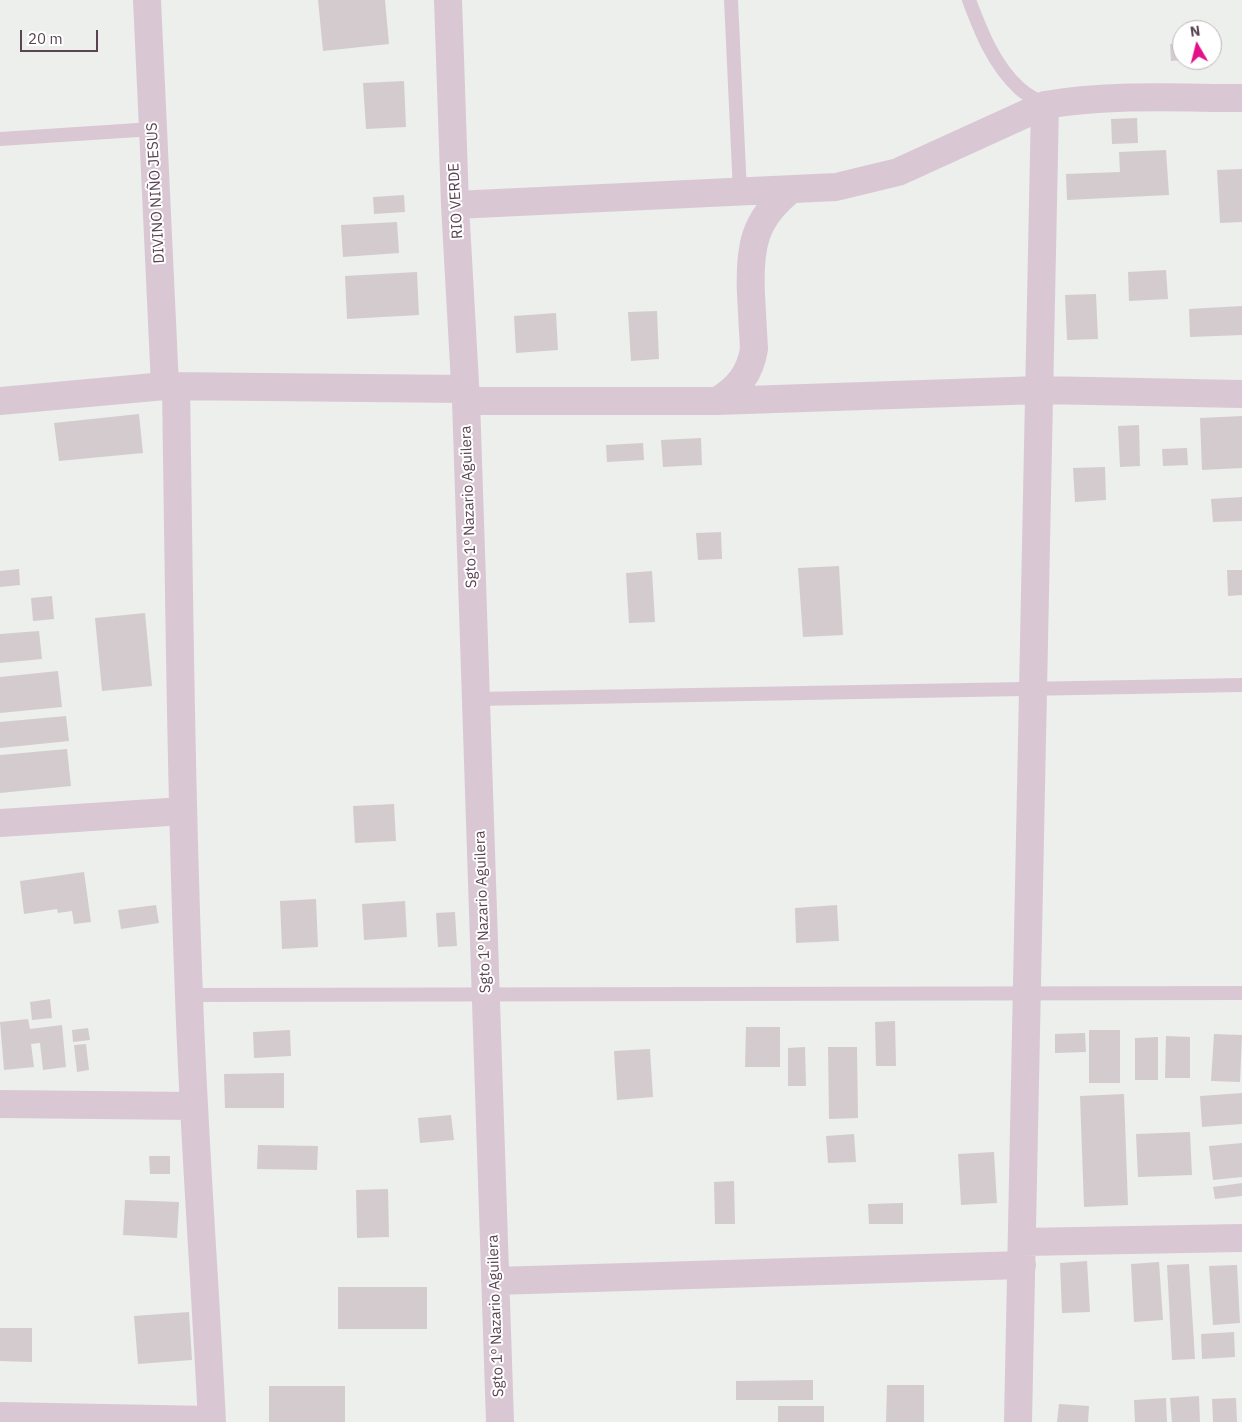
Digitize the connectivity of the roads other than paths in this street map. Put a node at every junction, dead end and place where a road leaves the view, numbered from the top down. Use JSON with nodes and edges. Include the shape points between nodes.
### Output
{"nodes":[{"id":1,"x":147,"y":0,"type":"edge"},
{"id":2,"x":448,"y":0,"type":"edge"},
{"id":3,"x":731,"y":0,"type":"edge"},
{"id":4,"x":969,"y":0,"type":"edge"},
{"id":5,"x":1242,"y":98,"type":"edge"},
{"id":6,"x":1045,"y":105,"type":"junction"},
{"id":7,"x":153,"y":129,"type":"junction"},
{"id":8,"x":0,"y":139,"type":"edge"},
{"id":9,"x":792,"y":189,"type":"junction"},
{"id":10,"x":740,"y":192,"type":"junction"},
{"id":11,"x":455,"y":205,"type":"junction"},
{"id":12,"x":170,"y":386,"type":"junction"},
{"id":13,"x":1040,"y":390,"type":"junction"},
{"id":14,"x":1242,"y":394,"type":"edge"},
{"id":15,"x":466,"y":395,"type":"junction"},
{"id":16,"x":0,"y":401,"type":"edge"},
{"id":17,"x":717,"y":401,"type":"junction"},
{"id":18,"x":1242,"y":685,"type":"edge"},
{"id":19,"x":1033,"y":689,"type":"junction"},
{"id":20,"x":476,"y":699,"type":"junction"},
{"id":21,"x":183,"y":811,"type":"junction"},
{"id":22,"x":0,"y":823,"type":"edge"},
{"id":23,"x":1027,"y":993,"type":"junction"},
{"id":24,"x":1242,"y":993,"type":"edge"},
{"id":25,"x":485,"y":994,"type":"junction"},
{"id":26,"x":189,"y":995,"type":"junction"},
{"id":27,"x":0,"y":1104,"type":"edge"},
{"id":28,"x":193,"y":1106,"type":"junction"},
{"id":29,"x":1242,"y":1238,"type":"edge"},
{"id":30,"x":1022,"y":1254,"type":"junction"},
{"id":31,"x":495,"y":1281,"type":"junction"},
{"id":32,"x":0,"y":1416,"type":"edge"},
{"id":33,"x":212,"y":1421,"type":"edge"},
{"id":34,"x":500,"y":1422,"type":"edge"},
{"id":35,"x":1018,"y":1422,"type":"edge"}],
"edges":[{"from":1,"to":7,"type":"street","name":"DIVINO NIÑO JESUS"},
{"from":2,"to":11,"type":"street","name":"RIO VERDE"},
{"from":3,"to":10,"type":"lane"},
{"from":4,"to":6,"type":"lane","via":[[1004,73],[1020,90]]},
{"from":5,"to":6,"type":"street","via":[[1105,99]]},
{"from":6,"to":9,"type":"street","via":[[898,172],[836,188]]},
{"from":6,"to":13,"type":"street"},
{"from":7,"to":8,"type":"lane"},
{"from":7,"to":12,"type":"street","name":"DIVINO NIÑO JESUS"},
{"from":9,"to":10,"type":"street"},
{"from":9,"to":17,"type":"street","via":[[768,212],[752,244],[752,362],[740,384]]},
{"from":10,"to":11,"type":"street"},
{"from":11,"to":15,"type":"street","name":"RIO VERDE"},
{"from":12,"to":15,"type":"street"},
{"from":12,"to":16,"type":"street"},
{"from":12,"to":21,"type":"street","name":"DIVINO NIÑO JESUS"},
{"from":13,"to":14,"type":"street"},
{"from":13,"to":17,"type":"street"},
{"from":13,"to":19,"type":"street"},
{"from":15,"to":17,"type":"street"},
{"from":15,"to":20,"type":"street","name":"Sgto 1º Nazario Aguilera"},
{"from":18,"to":19,"type":"lane"},
{"from":19,"to":20,"type":"lane"},
{"from":19,"to":23,"type":"street"},
{"from":20,"to":25,"type":"street","name":"Sgto 1º Nazario Aguilera"},
{"from":21,"to":22,"type":"street"},
{"from":21,"to":26,"type":"street","name":"DIVINO NIÑO JESUS"},
{"from":23,"to":24,"type":"lane"},
{"from":23,"to":25,"type":"lane"},
{"from":23,"to":30,"type":"street"},
{"from":25,"to":26,"type":"lane"},
{"from":25,"to":31,"type":"street","name":"Sgto 1º Nazario Aguilera"},
{"from":26,"to":28,"type":"street","name":"DIVINO NIÑO JESUS"},
{"from":27,"to":28,"type":"street"},
{"from":28,"to":33,"type":"street","name":"DIVINO NIÑO JESUS"},
{"from":29,"to":30,"type":"street"},
{"from":30,"to":31,"type":"street"},
{"from":30,"to":35,"type":"street"},
{"from":31,"to":34,"type":"street","name":"Sgto 1º Nazario Aguilera"},
{"from":32,"to":33,"type":"street"}]}
